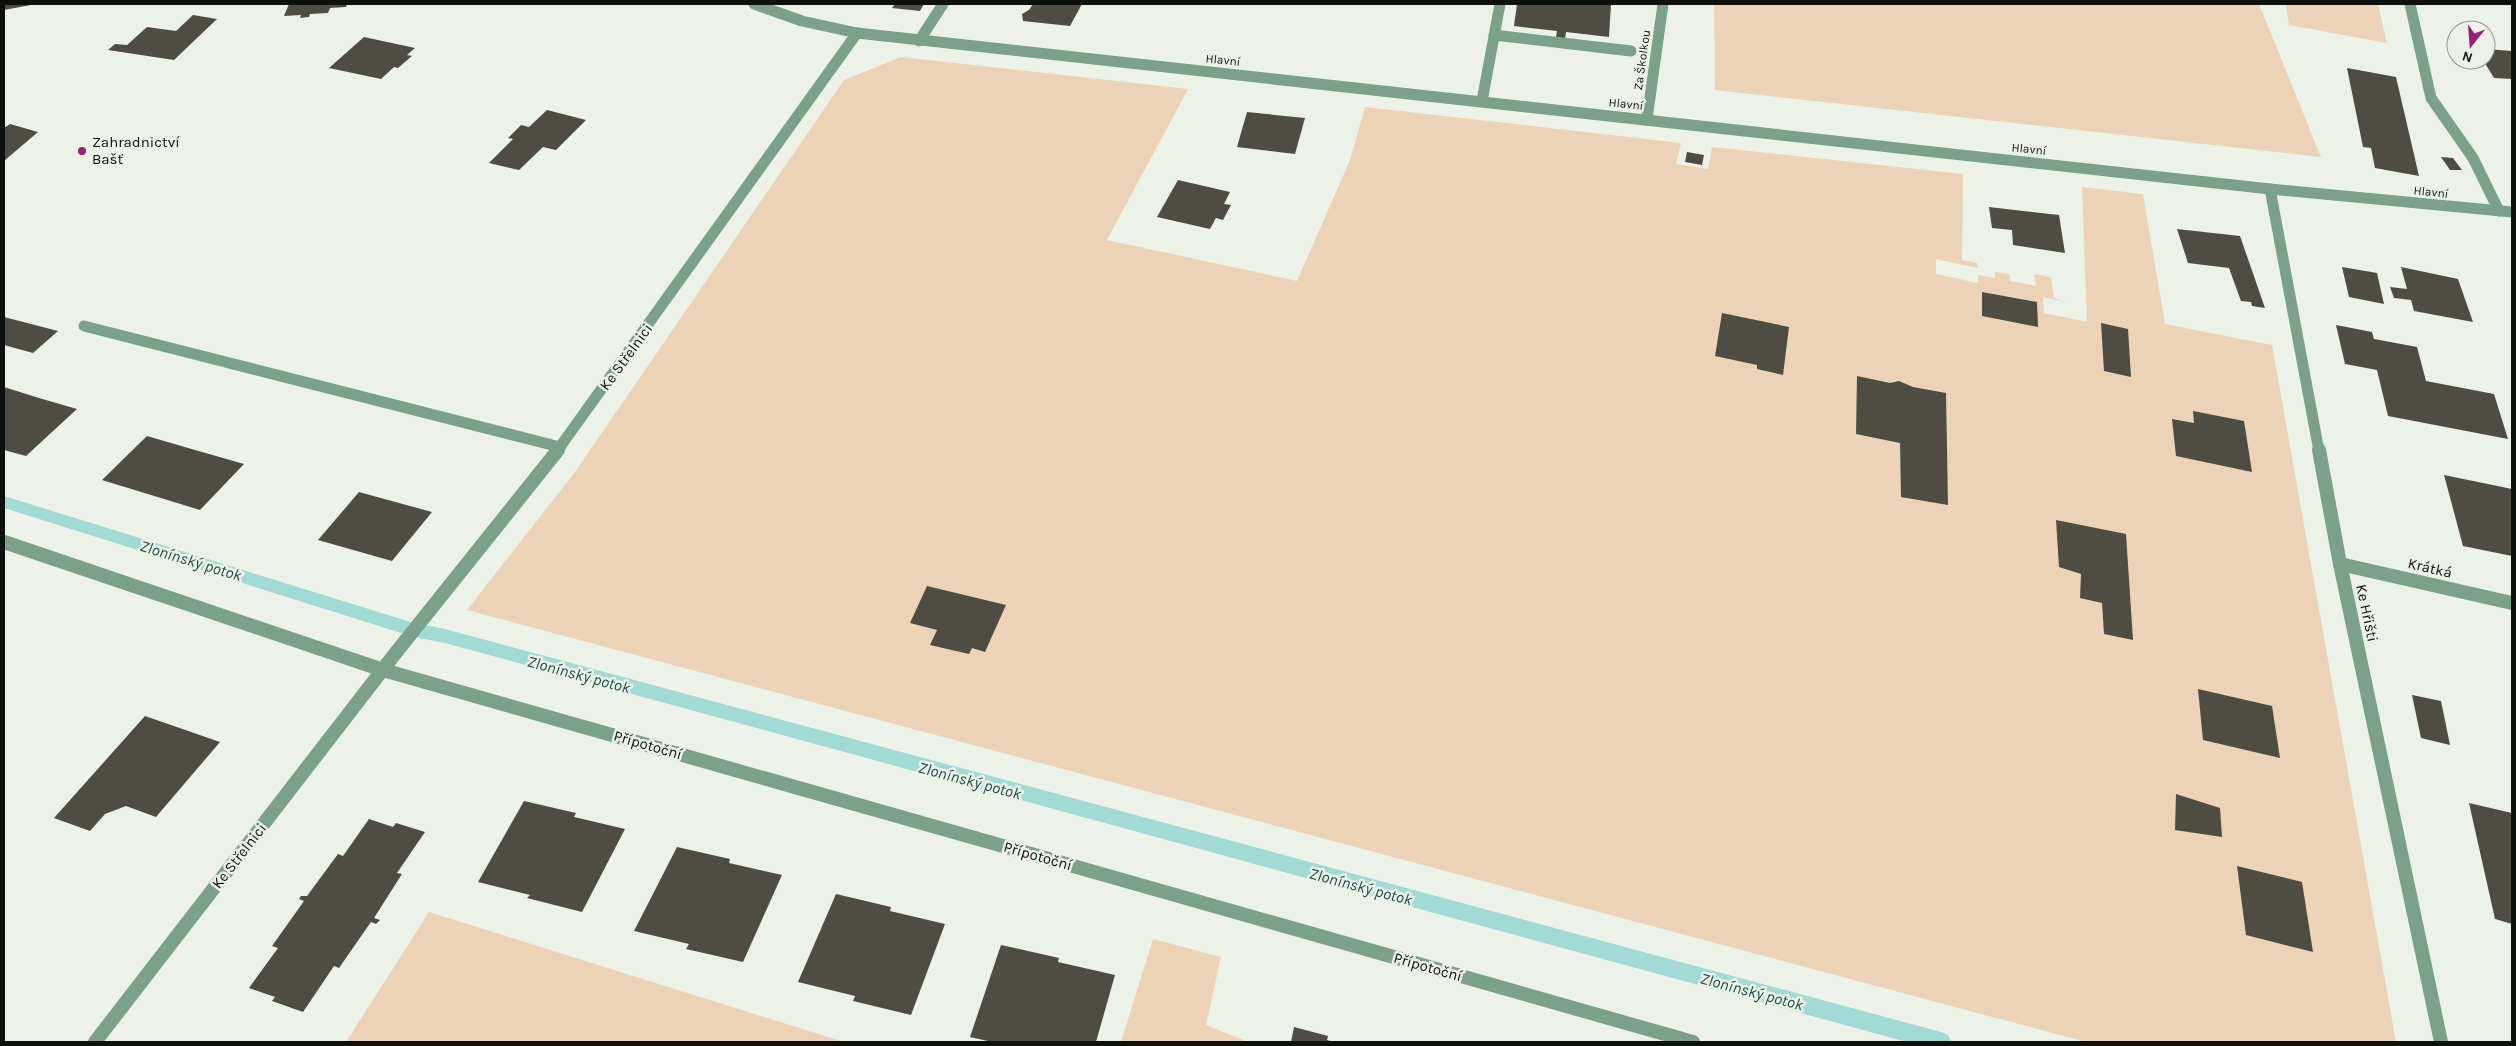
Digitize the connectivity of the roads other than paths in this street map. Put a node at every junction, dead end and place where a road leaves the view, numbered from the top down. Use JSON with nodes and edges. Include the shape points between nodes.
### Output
{"nodes":[{"id":1,"x":754,"y":4,"type":"edge"},
{"id":2,"x":943,"y":4,"type":"edge"},
{"id":3,"x":1500,"y":4,"type":"edge"},
{"id":4,"x":1663,"y":4,"type":"edge"},
{"id":5,"x":2410,"y":4,"type":"edge"},
{"id":6,"x":857,"y":33,"type":"junction"},
{"id":7,"x":1494,"y":35,"type":"junction"},
{"id":8,"x":920,"y":41,"type":"junction"},
{"id":9,"x":1631,"y":51,"type":"dead end"},
{"id":10,"x":1482,"y":101,"type":"junction"},
{"id":11,"x":1647,"y":119,"type":"junction"},
{"id":12,"x":2270,"y":189,"type":"junction"},
{"id":13,"x":2499,"y":212,"type":"junction"},
{"id":14,"x":2512,"y":212,"type":"edge"},
{"id":15,"x":84,"y":326,"type":"dead end"},
{"id":16,"x":560,"y":447,"type":"junction"},
{"id":17,"x":4,"y":542,"type":"edge"},
{"id":18,"x":2340,"y":564,"type":"junction"},
{"id":19,"x":2512,"y":603,"type":"edge"},
{"id":20,"x":383,"y":670,"type":"junction"},
{"id":21,"x":95,"y":1042,"type":"edge"},
{"id":22,"x":1693,"y":1042,"type":"edge"},
{"id":23,"x":2441,"y":1042,"type":"edge"}],
"edges":[{"from":1,"to":6,"type":"street","name":"Hlavní","via":[[802,21]]},
{"from":2,"to":8,"type":"street"},
{"from":3,"to":7,"type":"street"},
{"from":4,"to":11,"type":"street","name":"Za Školkou"},
{"from":5,"to":13,"type":"street","via":[[2431,98],[2473,158]]},
{"from":6,"to":8,"type":"street","name":"Hlavní"},
{"from":6,"to":16,"type":"street","name":"Ke Střelnici"},
{"from":7,"to":9,"type":"street"},
{"from":7,"to":10,"type":"street"},
{"from":8,"to":10,"type":"street","name":"Hlavní"},
{"from":10,"to":11,"type":"street","name":"Hlavní"},
{"from":11,"to":12,"type":"street","name":"Hlavní"},
{"from":12,"to":13,"type":"street","name":"Hlavní"},
{"from":12,"to":18,"type":"street","name":"Ke Hřišti"},
{"from":13,"to":14,"type":"street","name":"Hlavní"},
{"from":15,"to":16,"type":"street"},
{"from":16,"to":20,"type":"street","name":"Ke Střelnici"},
{"from":17,"to":20,"type":"street"},
{"from":18,"to":19,"type":"street","name":"Krátká"},
{"from":18,"to":23,"type":"street","name":"Ke Hřišti"},
{"from":20,"to":21,"type":"street","name":"Ke Střelnici"},
{"from":20,"to":22,"type":"street","name":"Přípotoční"}]}
